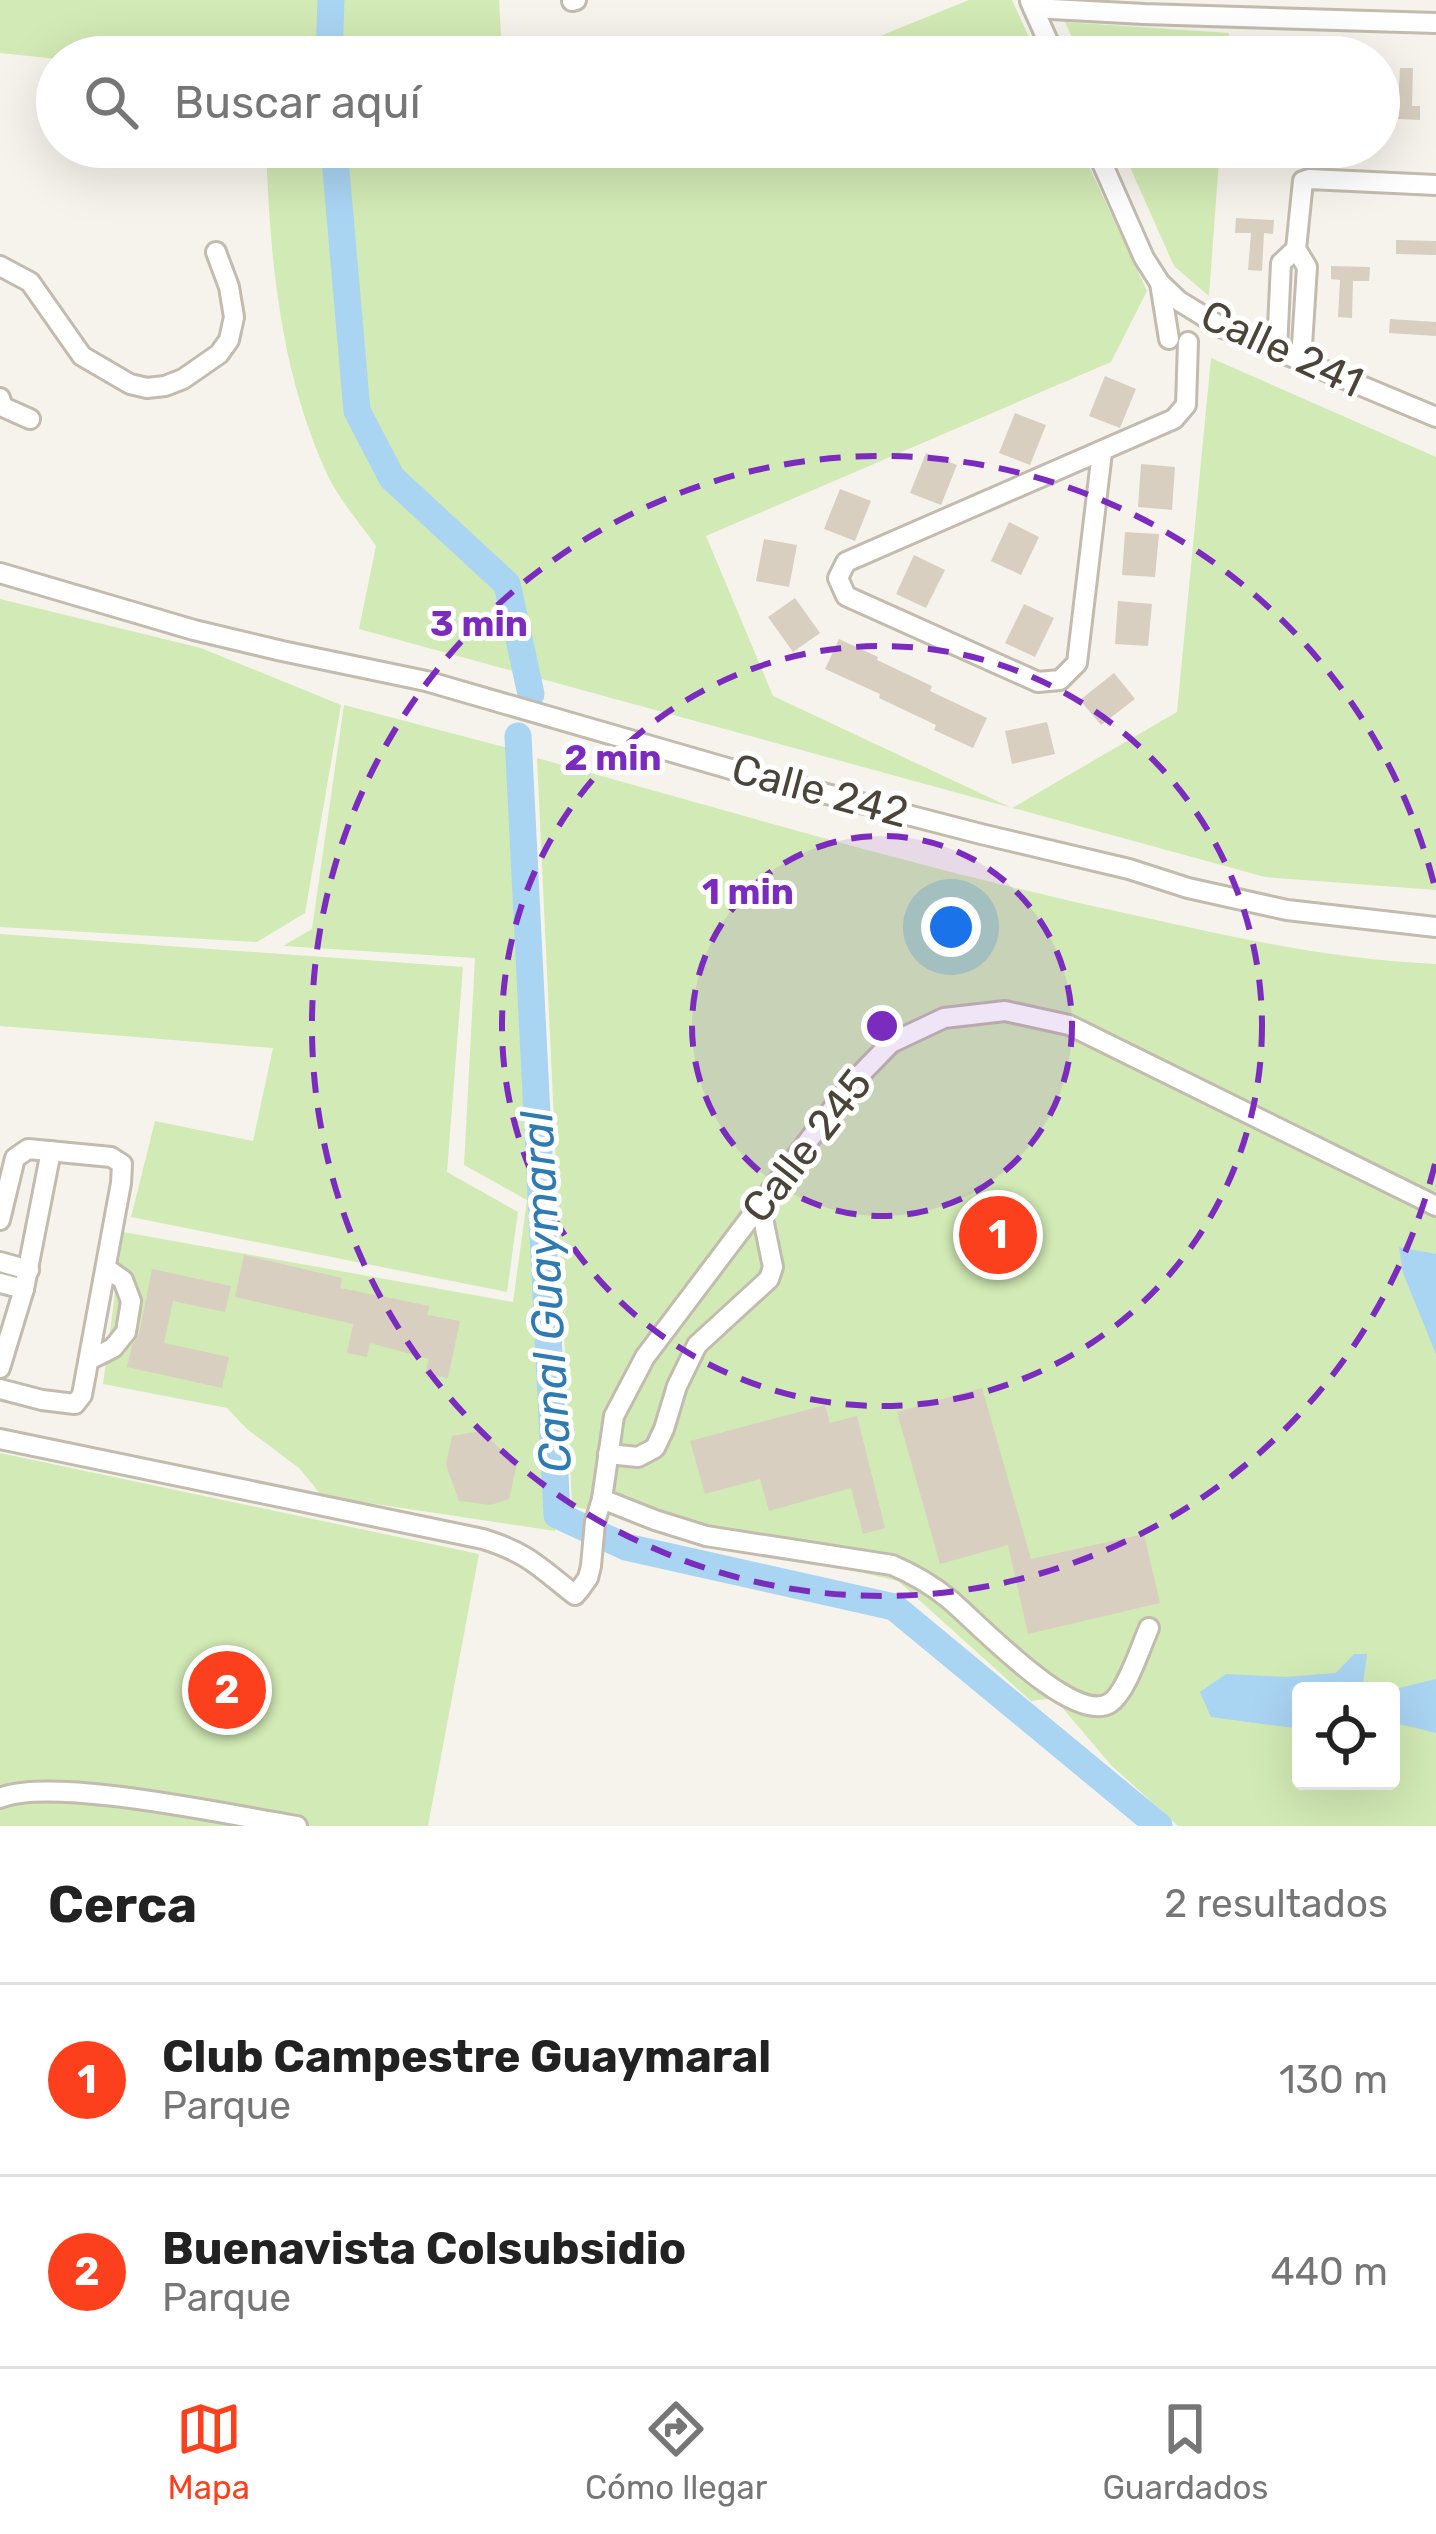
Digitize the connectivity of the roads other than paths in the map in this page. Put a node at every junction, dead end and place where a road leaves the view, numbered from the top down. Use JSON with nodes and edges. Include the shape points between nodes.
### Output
{"nodes":[{"id":1,"x":1032,"y":4,"type":"edge"},
{"id":2,"x":1144,"y":7,"type":"edge"},
{"id":3,"x":1436,"y":23,"type":"edge"},
{"id":4,"x":1046,"y":36,"type":"edge"},
{"id":5,"x":1104,"y":168,"type":"edge"},
{"id":6,"x":1436,"y":185,"type":"edge"},
{"id":7,"x":1296,"y":249,"type":"junction"},
{"id":8,"x":215,"y":252,"type":"dead end"},
{"id":9,"x":0,"y":266,"type":"edge"},
{"id":10,"x":1160,"y":283,"type":"junction"},
{"id":11,"x":1179,"y":301,"type":"junction"},
{"id":12,"x":1179,"y":340,"type":"junction"},
{"id":13,"x":1277,"y":350,"type":"junction"},
{"id":14,"x":1301,"y":361,"type":"junction"},
{"id":15,"x":0,"y":398,"type":"edge"},
{"id":16,"x":1436,"y":417,"type":"edge"},
{"id":17,"x":30,"y":419,"type":"dead end"},
{"id":18,"x":1102,"y":452,"type":"junction"},
{"id":19,"x":0,"y":573,"type":"edge"},
{"id":20,"x":1436,"y":927,"type":"edge"},
{"id":21,"x":51,"y":1151,"type":"junction"},
{"id":22,"x":760,"y":1204,"type":"junction"},
{"id":23,"x":1436,"y":1206,"type":"edge"},
{"id":24,"x":0,"y":1220,"type":"edge"},
{"id":25,"x":0,"y":1262,"type":"edge"},
{"id":26,"x":106,"y":1268,"type":"junction"},
{"id":27,"x":26,"y":1279,"type":"junction"},
{"id":28,"x":0,"y":1283,"type":"edge"},
{"id":29,"x":89,"y":1360,"type":"junction"},
{"id":30,"x":0,"y":1368,"type":"edge"},
{"id":31,"x":0,"y":1389,"type":"edge"},
{"id":32,"x":0,"y":1439,"type":"edge"},
{"id":33,"x":608,"y":1454,"type":"junction"},
{"id":34,"x":602,"y":1499,"type":"junction"},
{"id":35,"x":1149,"y":1628,"type":"dead end"},
{"id":36,"x":0,"y":1798,"type":"edge"},
{"id":37,"x":186,"y":1817,"type":"edge"},
{"id":38,"x":297,"y":1826,"type":"edge"}],
"edges":[{"from":1,"to":2,"type":"street"},
{"from":1,"to":4,"type":"street"},
{"from":2,"to":3,"type":"street"},
{"from":5,"to":10,"type":"street","name":"Calle 241"},
{"from":6,"to":7,"type":"street","via":[[1309,178],[1301,188]]},
{"from":7,"to":13,"type":"street","via":[[1281,263]]},
{"from":7,"to":14,"type":"street","via":[[1307,267]]},
{"from":8,"to":9,"type":"street","via":[[234,317],[229,340],[183,379],[147,388],[82,356],[30,282]]},
{"from":10,"to":11,"type":"street","name":"Calle 241"},
{"from":10,"to":12,"type":"street"},
{"from":11,"to":12,"type":"street"},
{"from":11,"to":13,"type":"street","name":"Calle 241"},
{"from":12,"to":18,"type":"street","via":[[1186,405],[1174,419]]},
{"from":13,"to":14,"type":"street","name":"Calle 241"},
{"from":14,"to":16,"type":"street","name":"Calle 241"},
{"from":15,"to":17,"type":"street"},
{"from":18,"to":18,"type":"street","via":[[846,562],[838,578],[846,596],[1038,682],[1060,680],[1077,663]]},
{"from":19,"to":20,"type":"street","name":"Calle 242","via":[[1188,888],[1288,910]]},
{"from":21,"to":24,"type":"street","via":[[28,1149],[15,1158]]},
{"from":21,"to":26,"type":"street","via":[[122,1164]]},
{"from":21,"to":27,"type":"street"},
{"from":22,"to":23,"type":"street","name":"Calle 245","via":[[891,1043],[944,1018],[1005,1011],[1070,1025]]},
{"from":22,"to":33,"type":"street","name":"Calle 245","via":[[645,1357],[614,1416]]},
{"from":22,"to":33,"type":"street","via":[[770,1279],[697,1345],[655,1448],[638,1457]]},
{"from":25,"to":27,"type":"street"},
{"from":26,"to":29,"type":"street"},
{"from":26,"to":29,"type":"street","via":[[123,1280],[130,1300],[126,1332]]},
{"from":27,"to":28,"type":"street"},
{"from":27,"to":30,"type":"street"},
{"from":29,"to":31,"type":"street","via":[[75,1404]]},
{"from":32,"to":34,"type":"street","name":"Calle 245","via":[[483,1539],[561,1596],[589,1578]]},
{"from":33,"to":34,"type":"street","name":"Calle 245"},
{"from":34,"to":35,"type":"street","via":[[706,1536],[892,1565],[949,1599],[1057,1694],[1092,1705],[1112,1702]]},
{"from":36,"to":37,"type":"street","via":[[86,1794]]},
{"from":37,"to":38,"type":"street"}]}
